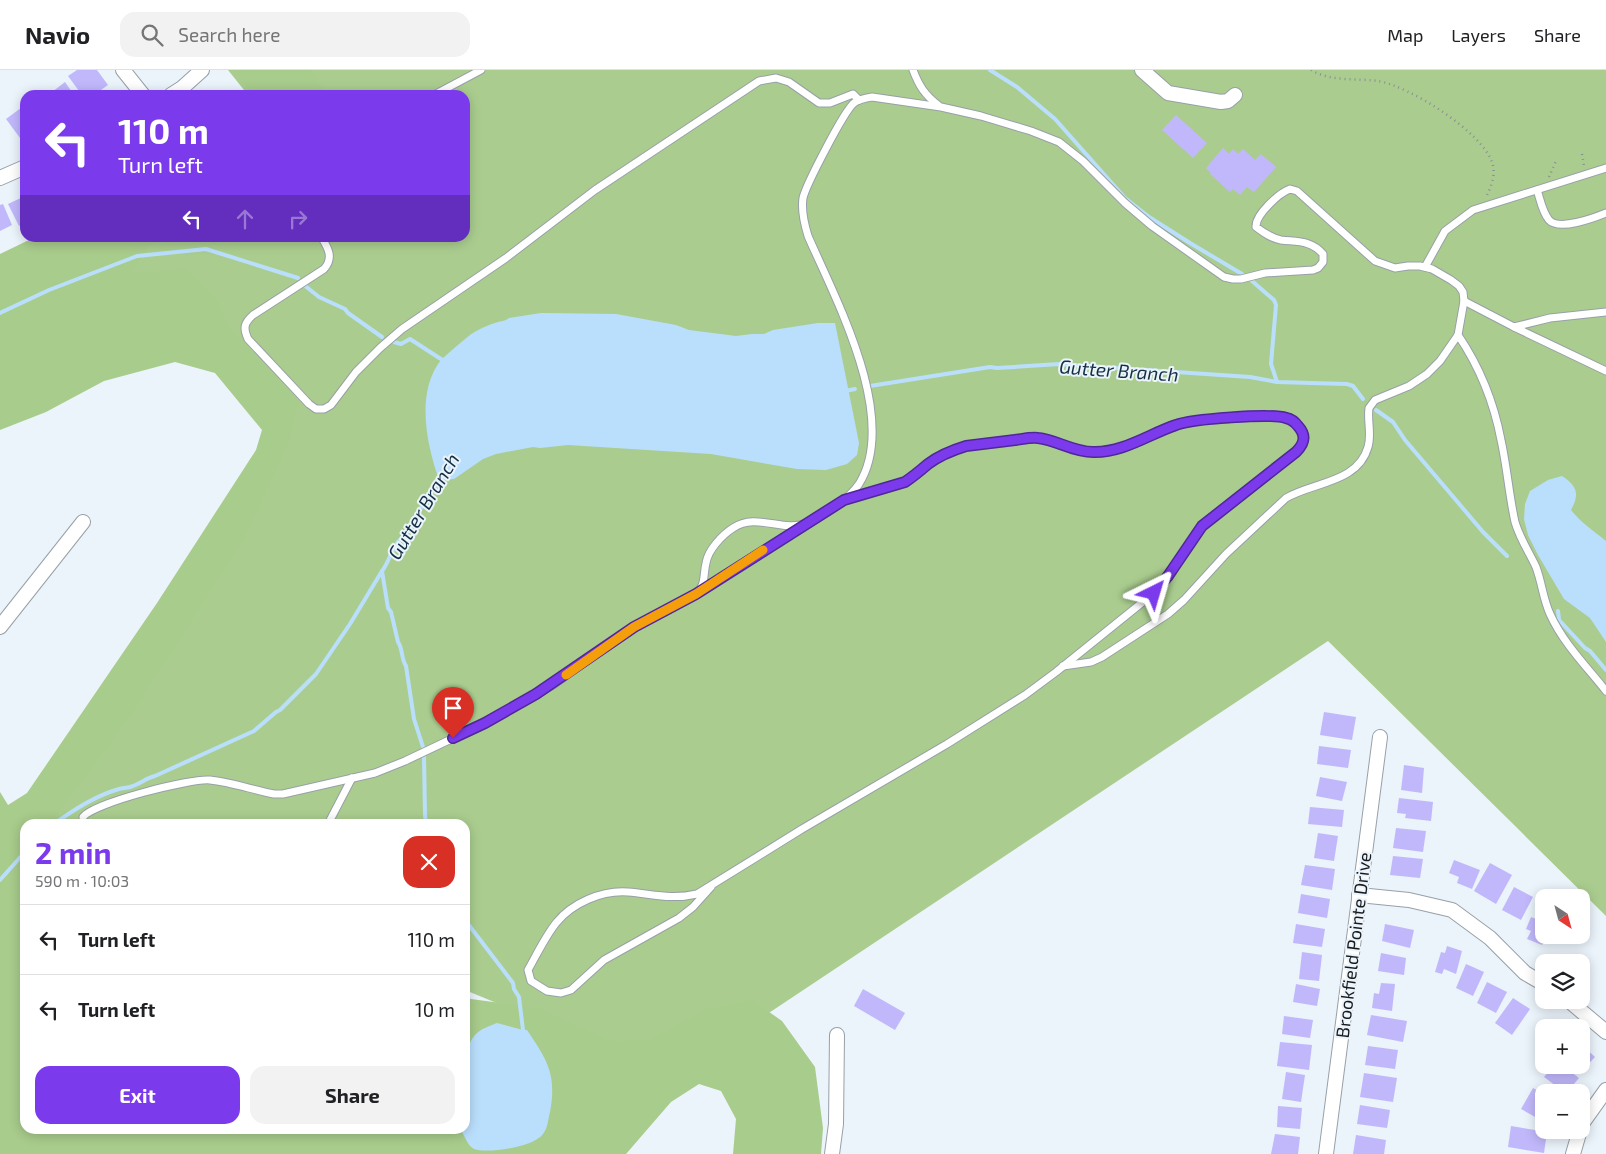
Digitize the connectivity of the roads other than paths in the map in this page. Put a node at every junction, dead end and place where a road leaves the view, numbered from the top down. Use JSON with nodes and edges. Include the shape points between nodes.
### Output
{"nodes":[{"id":1,"x":123,"y":70,"type":"edge"},
{"id":2,"x":202,"y":70,"type":"edge"},
{"id":3,"x":481,"y":70,"type":"edge"},
{"id":4,"x":913,"y":70,"type":"edge"},
{"id":5,"x":1142,"y":70,"type":"edge"},
{"id":6,"x":139,"y":90,"type":"edge"},
{"id":7,"x":179,"y":90,"type":"edge"},
{"id":8,"x":443,"y":90,"type":"edge"},
{"id":9,"x":1235,"y":95,"type":"dead end"},
{"id":10,"x":859,"y":100,"type":"junction"},
{"id":11,"x":941,"y":107,"type":"junction"},
{"id":12,"x":1606,"y":168,"type":"edge"},
{"id":13,"x":20,"y":169,"type":"edge"},
{"id":14,"x":0,"y":178,"type":"edge"},
{"id":15,"x":1537,"y":190,"type":"junction"},
{"id":16,"x":1606,"y":213,"type":"edge"},
{"id":17,"x":325,"y":242,"type":"edge"},
{"id":18,"x":1424,"y":267,"type":"junction"},
{"id":19,"x":1464,"y":301,"type":"junction"},
{"id":20,"x":1606,"y":312,"type":"edge"},
{"id":21,"x":1514,"y":327,"type":"junction"},
{"id":22,"x":1458,"y":335,"type":"junction"},
{"id":23,"x":1606,"y":371,"type":"edge"},
{"id":24,"x":844,"y":500,"type":"junction"},
{"id":25,"x":83,"y":522,"type":"dead end"},
{"id":26,"x":807,"y":523,"type":"junction"},
{"id":27,"x":699,"y":591,"type":"junction"},
{"id":28,"x":0,"y":627,"type":"edge"},
{"id":29,"x":1063,"y":666,"type":"junction"},
{"id":30,"x":1606,"y":692,"type":"edge"},
{"id":31,"x":1380,"y":737,"type":"dead end"},
{"id":32,"x":352,"y":778,"type":"junction"},
{"id":33,"x":83,"y":819,"type":"edge"},
{"id":34,"x":331,"y":819,"type":"edge"},
{"id":35,"x":711,"y":887,"type":"junction"},
{"id":36,"x":1359,"y":895,"type":"junction"},
{"id":37,"x":1535,"y":978,"type":"edge"},
{"id":38,"x":1579,"y":1009,"type":"edge"},
{"id":39,"x":1606,"y":1032,"type":"edge"},
{"id":40,"x":837,"y":1035,"type":"dead end"},
{"id":41,"x":1606,"y":1090,"type":"edge"},
{"id":42,"x":1590,"y":1112,"type":"edge"},
{"id":43,"x":1577,"y":1139,"type":"edge"},
{"id":44,"x":832,"y":1154,"type":"edge"},
{"id":45,"x":1326,"y":1154,"type":"edge"},
{"id":46,"x":1573,"y":1154,"type":"edge"}],
"edges":[{"from":1,"to":6,"type":"street"},
{"from":2,"to":7,"type":"street"},
{"from":3,"to":8,"type":"lane"},
{"from":4,"to":11,"type":"lane","via":[[922,90]]},
{"from":5,"to":9,"type":"street","via":[[1168,93],[1221,102]]},
{"from":10,"to":11,"type":"lane","via":[[872,98]]},
{"from":10,"to":17,"type":"lane","via":[[853,94],[830,103],[819,103],[789,82],[776,78],[759,81],[595,190],[506,258],[402,329],[356,372],[331,405],[316,409],[248,340],[244,331],[245,322],[253,315],[324,269],[330,255]]},
{"from":10,"to":24,"type":"lane","via":[[849,109],[836,131],[806,189],[802,206],[808,236],[855,344],[871,416],[870,453],[865,470],[859,483]]},
{"from":11,"to":18,"type":"lane","via":[[1005,123],[1058,142],[1071,150],[1152,226],[1233,280],[1264,273],[1313,270],[1323,262],[1322,254],[1312,245],[1280,240],[1256,227],[1259,216],[1290,188],[1375,261],[1395,268]]},
{"from":12,"to":15,"type":"lane"},
{"from":13,"to":14,"type":"street"},
{"from":15,"to":16,"type":"lane","via":[[1545,213],[1554,223],[1564,225]]},
{"from":15,"to":18,"type":"lane","via":[[1472,210],[1445,231]]},
{"from":18,"to":19,"type":"lane","via":[[1459,286]]},
{"from":19,"to":21,"type":"lane"},
{"from":19,"to":22,"type":"lane"},
{"from":20,"to":21,"type":"lane","via":[[1550,318]]},
{"from":21,"to":23,"type":"lane"},
{"from":22,"to":29,"type":"lane","via":[[1427,374],[1409,386],[1375,400],[1368,408],[1368,448],[1354,469],[1341,478],[1286,498],[1168,614],[1102,657]]},
{"from":22,"to":30,"type":"lane","via":[[1470,353],[1494,409],[1516,523],[1541,579],[1550,614]]},
{"from":24,"to":26,"type":"lane"},
{"from":24,"to":29,"type":"lane","via":[[905,482],[941,456],[966,446],[1037,438],[1073,450],[1094,452],[1113,450],[1178,424],[1198,421],[1272,416],[1286,418],[1300,427],[1303,445],[1202,526],[1154,593]]},
{"from":25,"to":28,"type":"street"},
{"from":26,"to":27,"type":"lane"},
{"from":26,"to":27,"type":"lane","via":[[785,525],[751,521],[732,529],[708,557],[704,582]]},
{"from":27,"to":32,"type":"lane","via":[[634,627],[552,684],[485,723],[405,761]]},
{"from":29,"to":35,"type":"lane","via":[[1025,695],[947,744]]},
{"from":31,"to":36,"type":"street","name":"Brookfield Pointe Drive"},
{"from":32,"to":33,"type":"lane","via":[[283,794],[210,780],[184,782],[125,798],[89,812]]},
{"from":32,"to":34,"type":"lane"},
{"from":35,"to":35,"type":"lane","via":[[682,898],[613,892],[581,903],[566,913],[548,934],[528,970],[531,981],[547,991],[561,993],[571,990],[604,960],[679,918]]},
{"from":36,"to":37,"type":"street","via":[[1409,900],[1452,910],[1490,938]]},
{"from":36,"to":45,"type":"street","name":"Brookfield Pointe Drive"},
{"from":38,"to":39,"type":"street"},
{"from":40,"to":44,"type":"street","via":[[836,1124]]},
{"from":41,"to":42,"type":"street"},
{"from":43,"to":46,"type":"street"}]}
